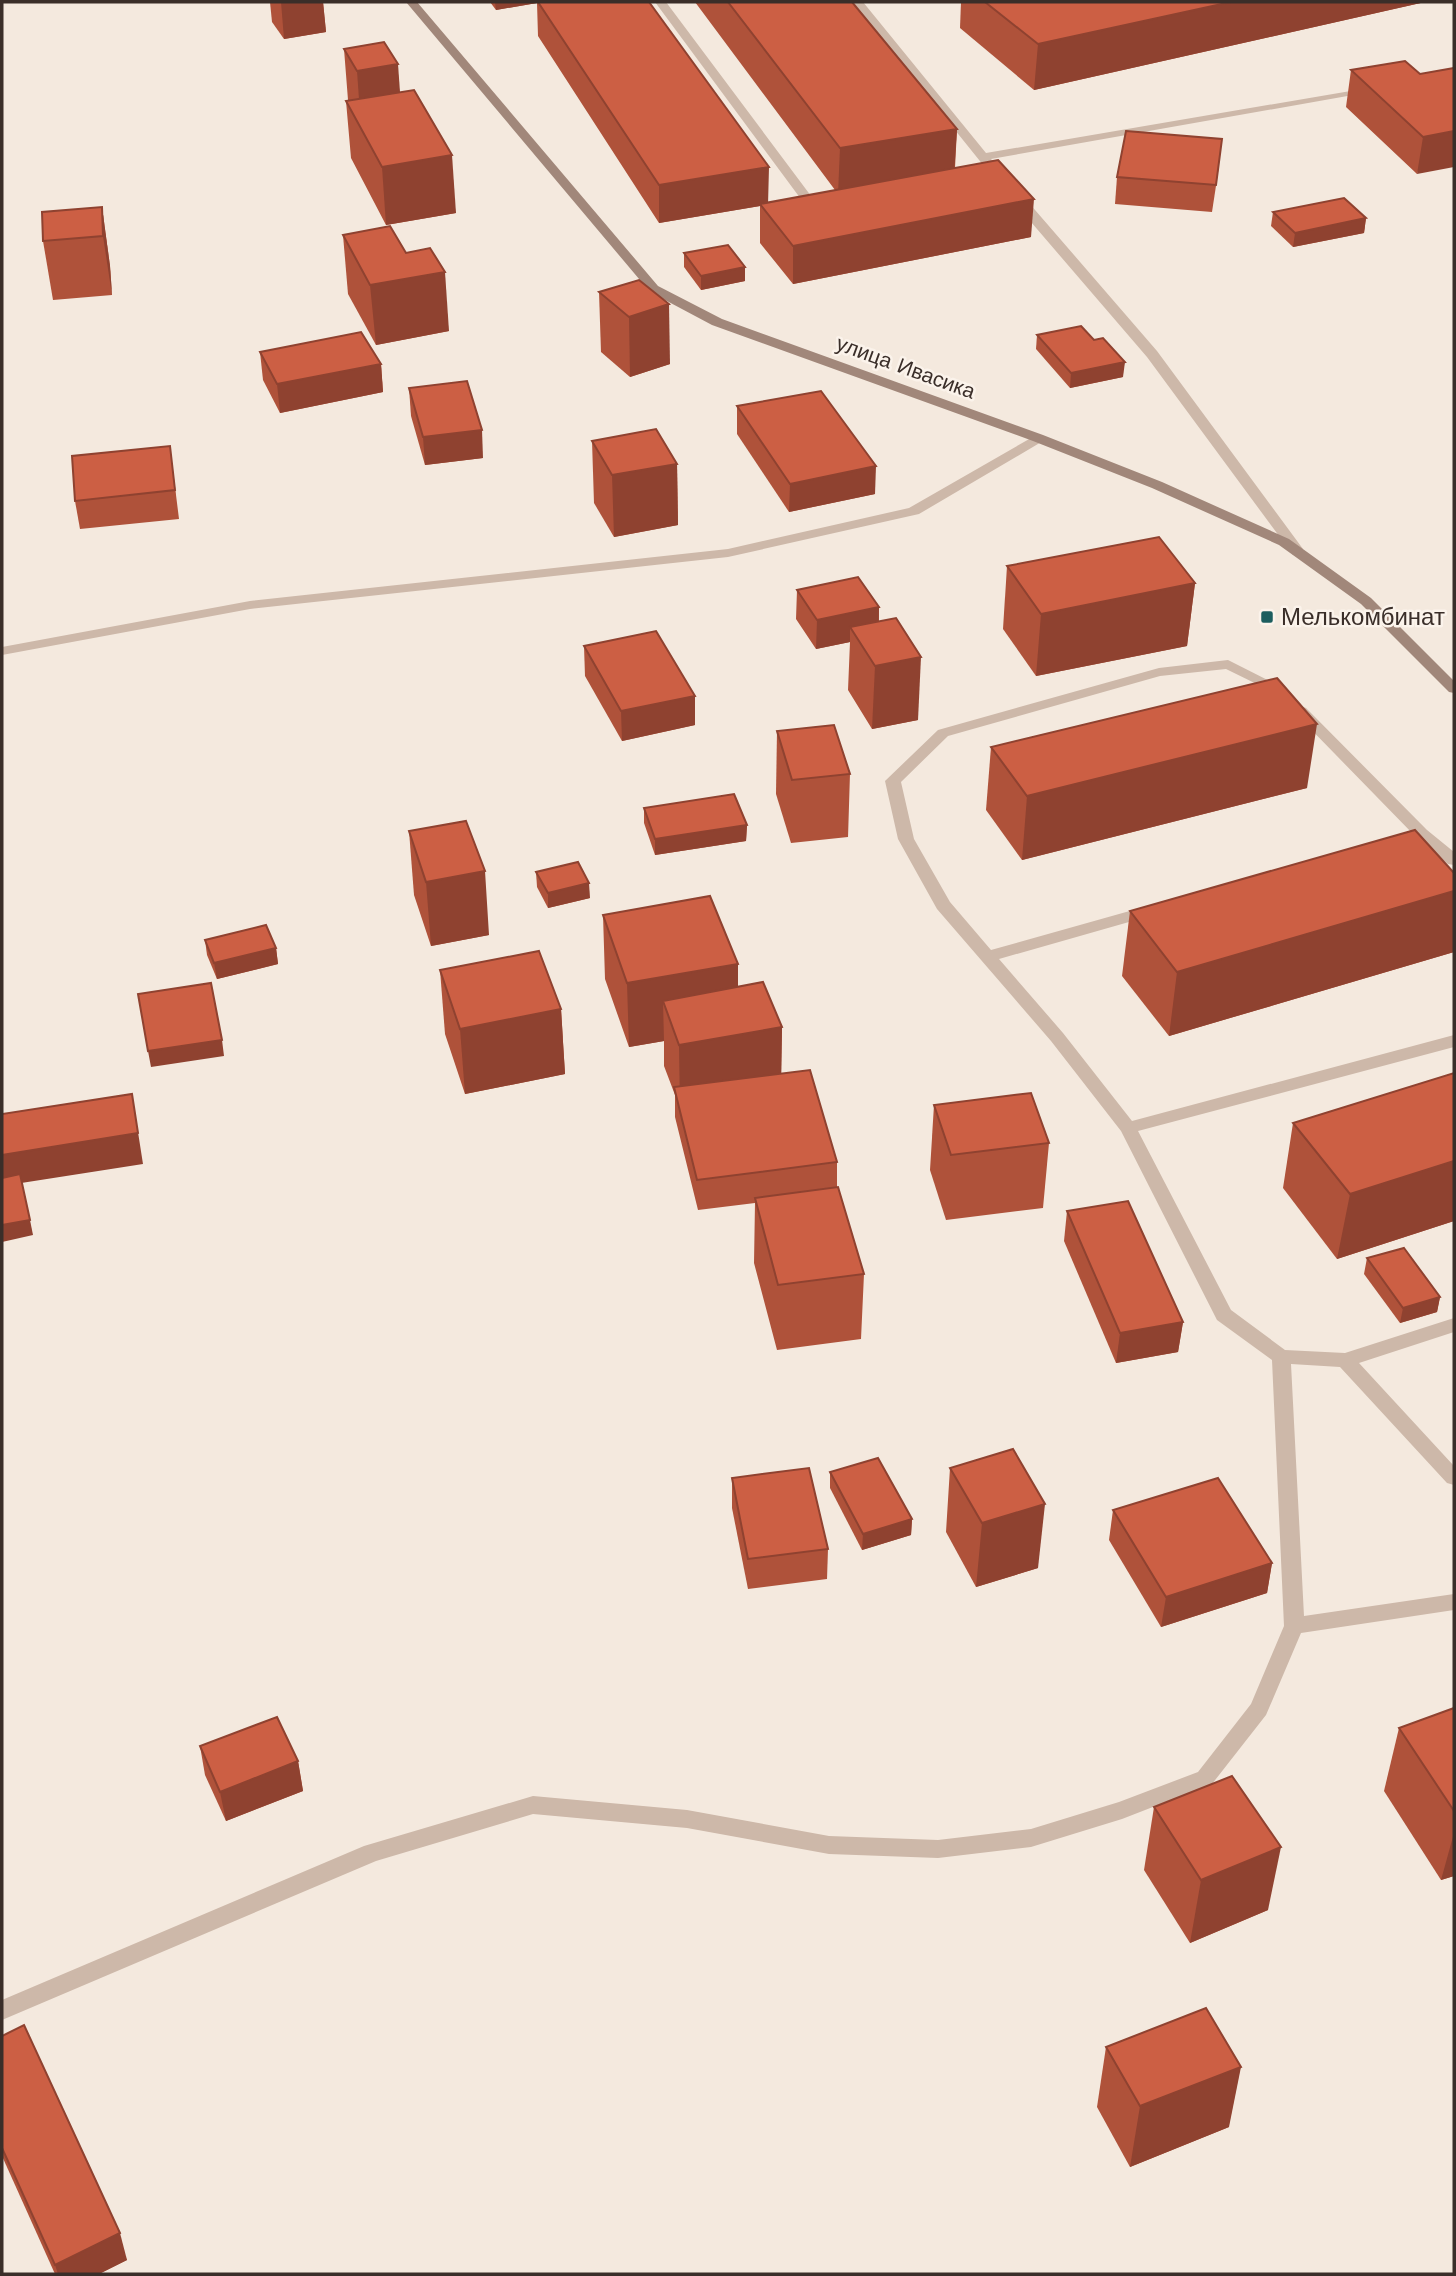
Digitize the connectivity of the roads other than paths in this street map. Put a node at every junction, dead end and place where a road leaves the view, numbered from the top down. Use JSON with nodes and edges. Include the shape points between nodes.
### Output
{"nodes":[{"id":1,"x":411,"y":2,"type":"edge"},
{"id":2,"x":660,"y":2,"type":"edge"},
{"id":3,"x":856,"y":2,"type":"edge"},
{"id":4,"x":1387,"y":86,"type":"edge"},
{"id":5,"x":984,"y":157,"type":"junction"},
{"id":6,"x":835,"y":216,"type":"edge"},
{"id":7,"x":1038,"y":438,"type":"junction"},
{"id":8,"x":1298,"y":552,"type":"junction"},
{"id":9,"x":2,"y":651,"type":"edge"},
{"id":10,"x":1454,"y":689,"type":"edge"},
{"id":11,"x":1454,"y":860,"type":"edge"},
{"id":12,"x":1170,"y":905,"type":"edge"},
{"id":13,"x":986,"y":957,"type":"junction"},
{"id":14,"x":1454,"y":1041,"type":"edge"},
{"id":15,"x":1128,"y":1128,"type":"junction"},
{"id":16,"x":1454,"y":1325,"type":"edge"},
{"id":17,"x":1280,"y":1357,"type":"junction"},
{"id":18,"x":1345,"y":1360,"type":"junction"},
{"id":19,"x":1454,"y":1478,"type":"edge"},
{"id":20,"x":1454,"y":1602,"type":"edge"},
{"id":21,"x":1294,"y":1626,"type":"junction"},
{"id":22,"x":2,"y":2010,"type":"edge"}],
"edges":[{"from":1,"to":7,"type":"main road","name":"улица Ивасика","via":[[654,289],[717,322]]},
{"from":2,"to":6,"type":"lane","via":[[813,207]]},
{"from":3,"to":5,"type":"lane"},
{"from":4,"to":5,"type":"lane"},
{"from":5,"to":8,"type":"lane","via":[[998,184],[1152,354]]},
{"from":7,"to":8,"type":"main road","name":"улица Ивасика","via":[[1170,491]]},
{"from":7,"to":9,"type":"lane","via":[[914,511],[728,553],[250,605]]},
{"from":8,"to":10,"type":"main road","name":"улица Ивасика","via":[[1366,601]]},
{"from":11,"to":13,"type":"lane","via":[[1414,835],[1279,688],[1228,664],[1159,672],[943,733],[892,781],[906,839],[943,905]]},
{"from":12,"to":13,"type":"lane"},
{"from":13,"to":15,"type":"lane","via":[[1057,1037]]},
{"from":14,"to":15,"type":"lane"},
{"from":15,"to":17,"type":"lane","via":[[1224,1315]]},
{"from":16,"to":18,"type":"lane"},
{"from":17,"to":18,"type":"lane"},
{"from":17,"to":21,"type":"lane"},
{"from":18,"to":19,"type":"lane"},
{"from":20,"to":21,"type":"lane"},
{"from":21,"to":22,"type":"lane","via":[[1259,1709],[1205,1777],[1122,1810],[1031,1838],[937,1849],[829,1845],[687,1819],[533,1805],[372,1853]]}]}
